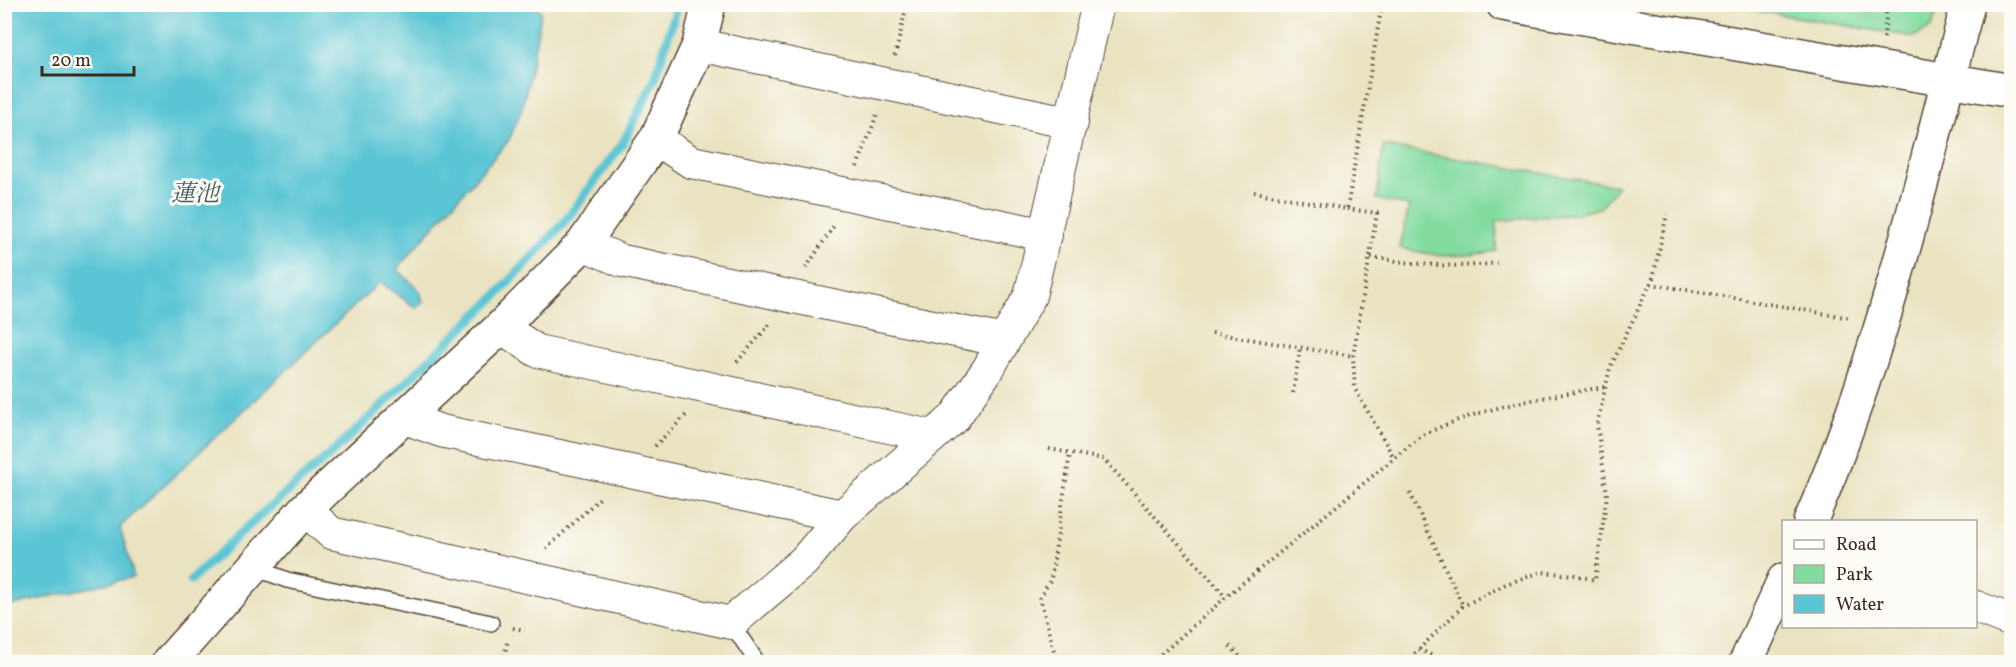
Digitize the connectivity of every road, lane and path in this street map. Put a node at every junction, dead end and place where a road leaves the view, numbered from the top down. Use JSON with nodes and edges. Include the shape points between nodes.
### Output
{"nodes":[{"id":1,"x":709,"y":4,"type":"edge"},
{"id":2,"x":1098,"y":4,"type":"edge"},
{"id":3,"x":1382,"y":4,"type":"edge"},
{"id":4,"x":1503,"y":4,"type":"edge"},
{"id":5,"x":1968,"y":4,"type":"edge"},
{"id":6,"x":699,"y":45,"type":"junction"},
{"id":7,"x":1948,"y":81,"type":"junction"},
{"id":8,"x":2012,"y":92,"type":"edge"},
{"id":9,"x":1072,"y":123,"type":"junction"},
{"id":10,"x":656,"y":139,"type":"junction"},
{"id":11,"x":1254,"y":192,"type":"dead end"},
{"id":12,"x":847,"y":194,"type":"junction"},
{"id":13,"x":1347,"y":209,"type":"junction"},
{"id":14,"x":1667,"y":214,"type":"dead end"},
{"id":15,"x":1046,"y":235,"type":"junction"},
{"id":16,"x":583,"y":244,"type":"junction"},
{"id":17,"x":1371,"y":257,"type":"junction"},
{"id":18,"x":1497,"y":263,"type":"dead end"},
{"id":19,"x":1651,"y":285,"type":"junction"},
{"id":20,"x":790,"y":297,"type":"junction"},
{"id":21,"x":1881,"y":322,"type":"junction"},
{"id":22,"x":501,"y":327,"type":"junction"},
{"id":23,"x":1212,"y":333,"type":"dead end"},
{"id":24,"x":1004,"y":341,"type":"junction"},
{"id":25,"x":1300,"y":347,"type":"junction"},
{"id":26,"x":1353,"y":356,"type":"junction"},
{"id":27,"x":1604,"y":387,"type":"junction"},
{"id":28,"x":713,"y":389,"type":"junction"},
{"id":29,"x":1293,"y":393,"type":"dead end"},
{"id":30,"x":402,"y":417,"type":"junction"},
{"id":31,"x":931,"y":436,"type":"junction"},
{"id":32,"x":1049,"y":449,"type":"dead end"},
{"id":33,"x":1070,"y":453,"type":"junction"},
{"id":34,"x":1393,"y":456,"type":"junction"},
{"id":35,"x":628,"y":471,"type":"junction"},
{"id":36,"x":1410,"y":494,"type":"dead end"},
{"id":37,"x":305,"y":509,"type":"junction"},
{"id":38,"x":842,"y":516,"type":"junction"},
{"id":39,"x":1811,"y":520,"type":"edge"},
{"id":40,"x":253,"y":567,"type":"junction"},
{"id":41,"x":518,"y":576,"type":"junction"},
{"id":42,"x":1782,"y":584,"type":"edge"},
{"id":43,"x":1226,"y":597,"type":"junction"},
{"id":44,"x":1463,"y":606,"type":"junction"},
{"id":45,"x":1977,"y":607,"type":"edge"},
{"id":46,"x":2012,"y":621,"type":"edge"},
{"id":47,"x":491,"y":623,"type":"dead end"},
{"id":48,"x":731,"y":623,"type":"junction"},
{"id":49,"x":510,"y":627,"type":"dead end"},
{"id":50,"x":1230,"y":646,"type":"dead end"},
{"id":51,"x":1419,"y":649,"type":"junction"},
{"id":52,"x":169,"y":663,"type":"edge"},
{"id":53,"x":503,"y":663,"type":"edge"},
{"id":54,"x":757,"y":663,"type":"edge"},
{"id":55,"x":1057,"y":663,"type":"edge"},
{"id":56,"x":1152,"y":663,"type":"edge"},
{"id":57,"x":1245,"y":663,"type":"edge"},
{"id":58,"x":1406,"y":663,"type":"edge"},
{"id":59,"x":1444,"y":663,"type":"edge"},
{"id":60,"x":1746,"y":663,"type":"edge"}],
"edges":[{"from":1,"to":6,"type":"street"},
{"from":2,"to":9,"type":"street"},
{"from":3,"to":13,"type":"path"},
{"from":4,"to":7,"type":"street"},
{"from":5,"to":7,"type":"street"},
{"from":6,"to":9,"type":"street"},
{"from":6,"to":10,"type":"street"},
{"from":7,"to":8,"type":"street"},
{"from":7,"to":21,"type":"street"},
{"from":9,"to":15,"type":"street"},
{"from":10,"to":12,"type":"street","via":[[691,162]]},
{"from":10,"to":16,"type":"street"},
{"from":11,"to":13,"type":"path"},
{"from":12,"to":15,"type":"street"},
{"from":12,"to":20,"type":"path","via":[[836,222]]},
{"from":13,"to":17,"type":"path","via":[[1377,213]]},
{"from":14,"to":19,"type":"path"},
{"from":15,"to":24,"type":"street","via":[[1030,296]]},
{"from":16,"to":20,"type":"street","via":[[622,261]]},
{"from":16,"to":22,"type":"street"},
{"from":17,"to":18,"type":"path","via":[[1469,267]]},
{"from":17,"to":26,"type":"path"},
{"from":19,"to":21,"type":"path"},
{"from":19,"to":27,"type":"path"},
{"from":20,"to":24,"type":"street"},
{"from":20,"to":28,"type":"path"},
{"from":21,"to":39,"type":"street","via":[[1829,478]]},
{"from":22,"to":28,"type":"street","via":[[537,351]]},
{"from":22,"to":30,"type":"street"},
{"from":23,"to":25,"type":"path"},
{"from":24,"to":31,"type":"street","via":[[954,418]]},
{"from":25,"to":26,"type":"path"},
{"from":25,"to":29,"type":"path"},
{"from":26,"to":34,"type":"path","via":[[1355,389]]},
{"from":27,"to":34,"type":"path","via":[[1509,404],[1444,424]]},
{"from":27,"to":44,"type":"path","via":[[1597,424],[1607,495],[1595,580],[1541,572]]},
{"from":28,"to":31,"type":"street"},
{"from":28,"to":35,"type":"path"},
{"from":30,"to":35,"type":"street","via":[[441,431]]},
{"from":30,"to":37,"type":"street"},
{"from":31,"to":38,"type":"street"},
{"from":32,"to":33,"type":"path"},
{"from":33,"to":43,"type":"path","via":[[1104,459]]},
{"from":33,"to":55,"type":"path","via":[[1051,579],[1040,598]]},
{"from":34,"to":43,"type":"path"},
{"from":35,"to":38,"type":"street"},
{"from":35,"to":41,"type":"path"},
{"from":36,"to":44,"type":"path"},
{"from":37,"to":40,"type":"street"},
{"from":37,"to":41,"type":"street","via":[[331,534]]},
{"from":38,"to":48,"type":"street","via":[[804,561]]},
{"from":40,"to":47,"type":"lane","via":[[287,580]]},
{"from":40,"to":52,"type":"street"},
{"from":41,"to":48,"type":"street"},
{"from":42,"to":60,"type":"street"},
{"from":43,"to":56,"type":"path"},
{"from":44,"to":51,"type":"path"},
{"from":45,"to":46,"type":"street"},
{"from":48,"to":54,"type":"lane"},
{"from":49,"to":53,"type":"path"},
{"from":50,"to":57,"type":"path"},
{"from":51,"to":58,"type":"path"},
{"from":51,"to":59,"type":"path"}]}
